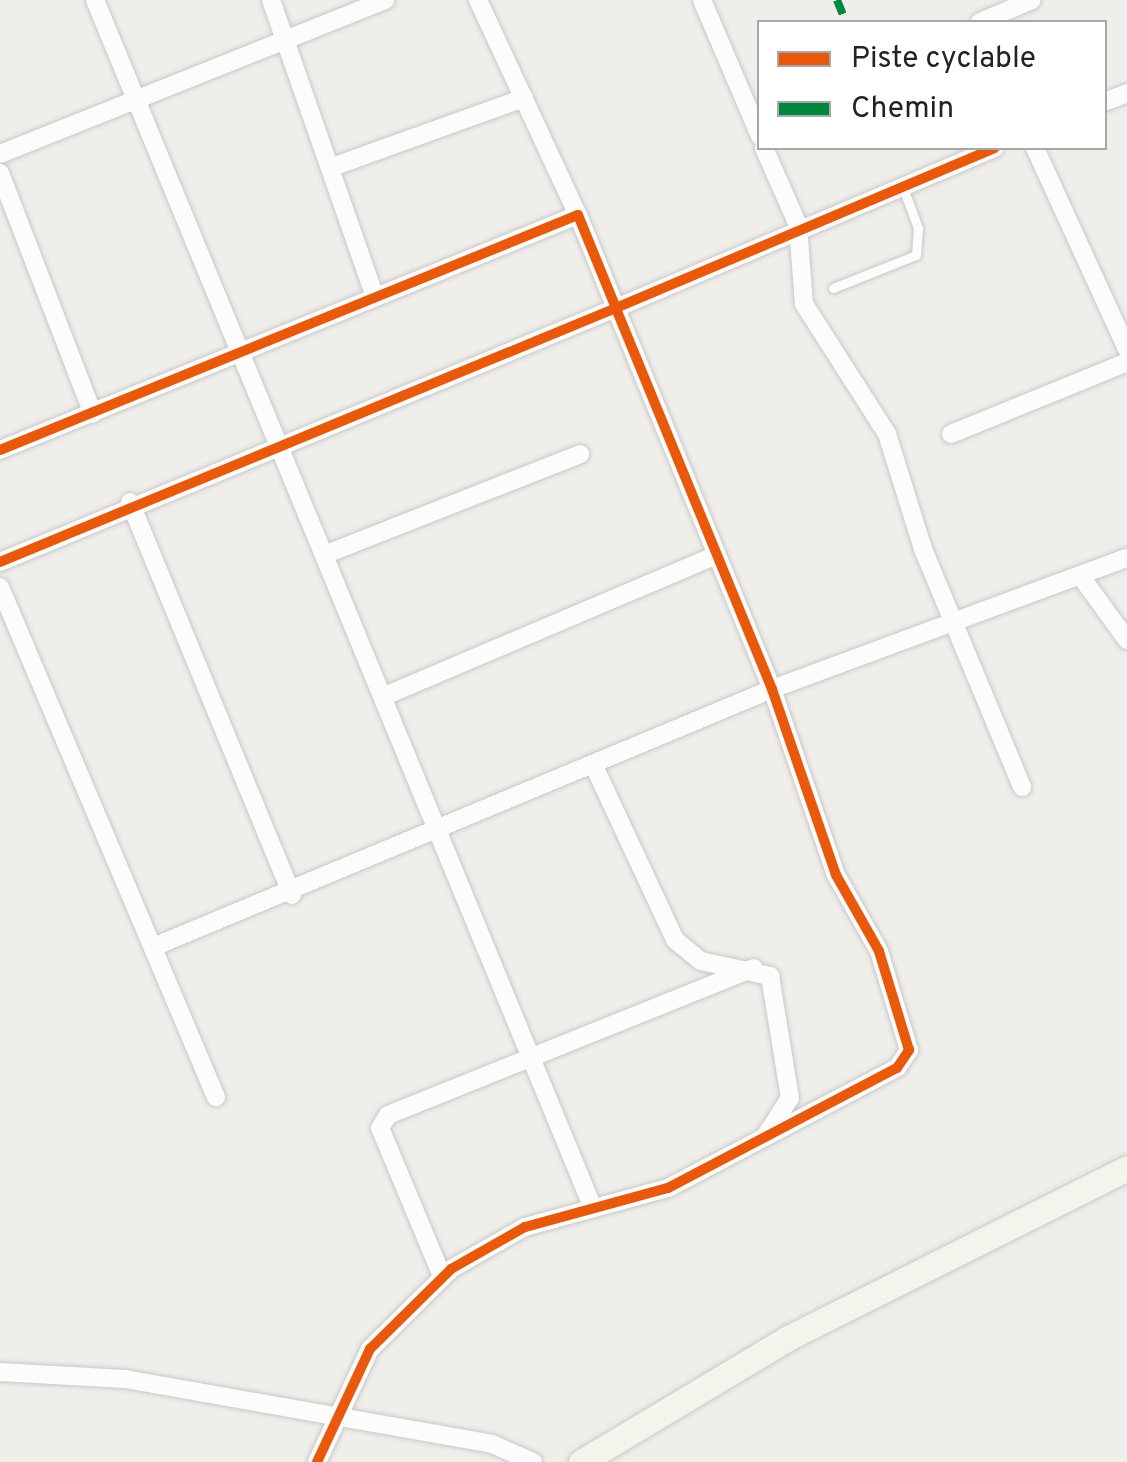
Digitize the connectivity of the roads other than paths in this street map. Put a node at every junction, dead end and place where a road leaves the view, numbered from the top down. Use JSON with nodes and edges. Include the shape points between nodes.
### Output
{"nodes":[{"id":1,"x":95,"y":0,"type":"edge"},
{"id":2,"x":272,"y":0,"type":"edge"},
{"id":3,"x":384,"y":0,"type":"edge"},
{"id":4,"x":478,"y":0,"type":"edge"},
{"id":5,"x":702,"y":0,"type":"edge"},
{"id":6,"x":1032,"y":0,"type":"edge"},
{"id":7,"x":1012,"y":4,"type":"edge"},
{"id":8,"x":984,"y":20,"type":"edge"},
{"id":9,"x":288,"y":42,"type":"junction"},
{"id":10,"x":524,"y":98,"type":"junction"},
{"id":11,"x":138,"y":106,"type":"junction"},
{"id":12,"x":757,"y":129,"type":"edge"},
{"id":13,"x":765,"y":150,"type":"edge"},
{"id":14,"x":990,"y":150,"type":"edge"},
{"id":15,"x":1036,"y":150,"type":"edge"},
{"id":16,"x":0,"y":154,"type":"edge"},
{"id":17,"x":336,"y":166,"type":"junction"},
{"id":18,"x":0,"y":173,"type":"edge"},
{"id":19,"x":901,"y":183,"type":"junction"},
{"id":20,"x":578,"y":215,"type":"junction"},
{"id":21,"x":798,"y":225,"type":"junction"},
{"id":22,"x":833,"y":288,"type":"dead end"},
{"id":23,"x":372,"y":292,"type":"junction"},
{"id":24,"x":616,"y":308,"type":"junction"},
{"id":25,"x":1127,"y":348,"type":"edge"},
{"id":26,"x":244,"y":350,"type":"junction"},
{"id":27,"x":1127,"y":362,"type":"edge"},
{"id":28,"x":93,"y":414,"type":"junction"},
{"id":29,"x":951,"y":434,"type":"dead end"},
{"id":30,"x":285,"y":444,"type":"junction"},
{"id":31,"x":0,"y":450,"type":"edge"},
{"id":32,"x":580,"y":454,"type":"dead end"},
{"id":33,"x":130,"y":502,"type":"junction"},
{"id":34,"x":329,"y":553,"type":"junction"},
{"id":35,"x":712,"y":558,"type":"junction"},
{"id":36,"x":1127,"y":558,"type":"edge"},
{"id":37,"x":0,"y":562,"type":"edge"},
{"id":38,"x":1082,"y":578,"type":"junction"},
{"id":39,"x":0,"y":586,"type":"edge"},
{"id":40,"x":955,"y":626,"type":"junction"},
{"id":41,"x":1127,"y":640,"type":"edge"},
{"id":42,"x":772,"y":689,"type":"junction"},
{"id":43,"x":387,"y":696,"type":"junction"},
{"id":44,"x":594,"y":766,"type":"junction"},
{"id":45,"x":1022,"y":786,"type":"dead end"},
{"id":46,"x":440,"y":832,"type":"junction"},
{"id":47,"x":292,"y":895,"type":"junction"},
{"id":48,"x":158,"y":946,"type":"junction"},
{"id":49,"x":754,"y":968,"type":"junction"},
{"id":50,"x":530,"y":1059,"type":"junction"},
{"id":51,"x":216,"y":1097,"type":"dead end"},
{"id":52,"x":766,"y":1135,"type":"junction"},
{"id":53,"x":1127,"y":1168,"type":"edge"},
{"id":54,"x":593,"y":1208,"type":"junction"},
{"id":55,"x":442,"y":1276,"type":"junction"},
{"id":56,"x":0,"y":1372,"type":"edge"},
{"id":57,"x":334,"y":1416,"type":"junction"},
{"id":58,"x":317,"y":1462,"type":"edge"},
{"id":59,"x":533,"y":1462,"type":"edge"},
{"id":60,"x":581,"y":1462,"type":"edge"}],
"edges":[{"from":1,"to":11,"type":"street"},
{"from":2,"to":9,"type":"street"},
{"from":3,"to":9,"type":"street"},
{"from":4,"to":10,"type":"street"},
{"from":5,"to":12,"type":"street"},
{"from":6,"to":7,"type":"street"},
{"from":7,"to":8,"type":"street"},
{"from":9,"to":11,"type":"street"},
{"from":9,"to":17,"type":"street"},
{"from":10,"to":17,"type":"street"},
{"from":10,"to":20,"type":"street"},
{"from":11,"to":16,"type":"street"},
{"from":11,"to":26,"type":"street"},
{"from":13,"to":21,"type":"street"},
{"from":14,"to":19,"type":"street"},
{"from":15,"to":25,"type":"street"},
{"from":17,"to":23,"type":"street"},
{"from":18,"to":28,"type":"street"},
{"from":19,"to":21,"type":"street"},
{"from":19,"to":22,"type":"lane","via":[[918,228],[916,256]]},
{"from":20,"to":23,"type":"street"},
{"from":20,"to":24,"type":"street"},
{"from":21,"to":24,"type":"street"},
{"from":21,"to":40,"type":"street","via":[[804,304],[887,434]]},
{"from":23,"to":26,"type":"street"},
{"from":24,"to":30,"type":"street"},
{"from":24,"to":35,"type":"street"},
{"from":26,"to":28,"type":"street"},
{"from":26,"to":30,"type":"street"},
{"from":27,"to":29,"type":"street"},
{"from":28,"to":31,"type":"street"},
{"from":30,"to":33,"type":"street"},
{"from":30,"to":34,"type":"street"},
{"from":32,"to":34,"type":"street"},
{"from":33,"to":37,"type":"street"},
{"from":33,"to":47,"type":"street"},
{"from":34,"to":43,"type":"street"},
{"from":35,"to":42,"type":"street"},
{"from":35,"to":43,"type":"street"},
{"from":36,"to":38,"type":"street"},
{"from":38,"to":40,"type":"street"},
{"from":38,"to":41,"type":"street"},
{"from":39,"to":48,"type":"street"},
{"from":40,"to":42,"type":"street"},
{"from":40,"to":45,"type":"street"},
{"from":42,"to":44,"type":"street"},
{"from":42,"to":52,"type":"street","via":[[909,1050],[897,1068]]},
{"from":43,"to":46,"type":"street"},
{"from":44,"to":46,"type":"street"},
{"from":44,"to":49,"type":"street","via":[[676,940],[701,962]]},
{"from":46,"to":47,"type":"street"},
{"from":46,"to":50,"type":"street"},
{"from":47,"to":48,"type":"street"},
{"from":48,"to":51,"type":"street"},
{"from":49,"to":50,"type":"street"},
{"from":49,"to":52,"type":"street","via":[[770,976],[783,1021],[790,1098]]},
{"from":50,"to":54,"type":"street"},
{"from":50,"to":55,"type":"street","via":[[388,1114],[380,1128]]},
{"from":52,"to":54,"type":"street","via":[[668,1188]]},
{"from":53,"to":60,"type":"street","via":[[788,1338]]},
{"from":54,"to":55,"type":"street","via":[[524,1227]]},
{"from":55,"to":57,"type":"street","via":[[399,1312]]},
{"from":56,"to":57,"type":"street","via":[[86,1374]]},
{"from":57,"to":58,"type":"street"},
{"from":57,"to":59,"type":"street","via":[[492,1444]]}]}
